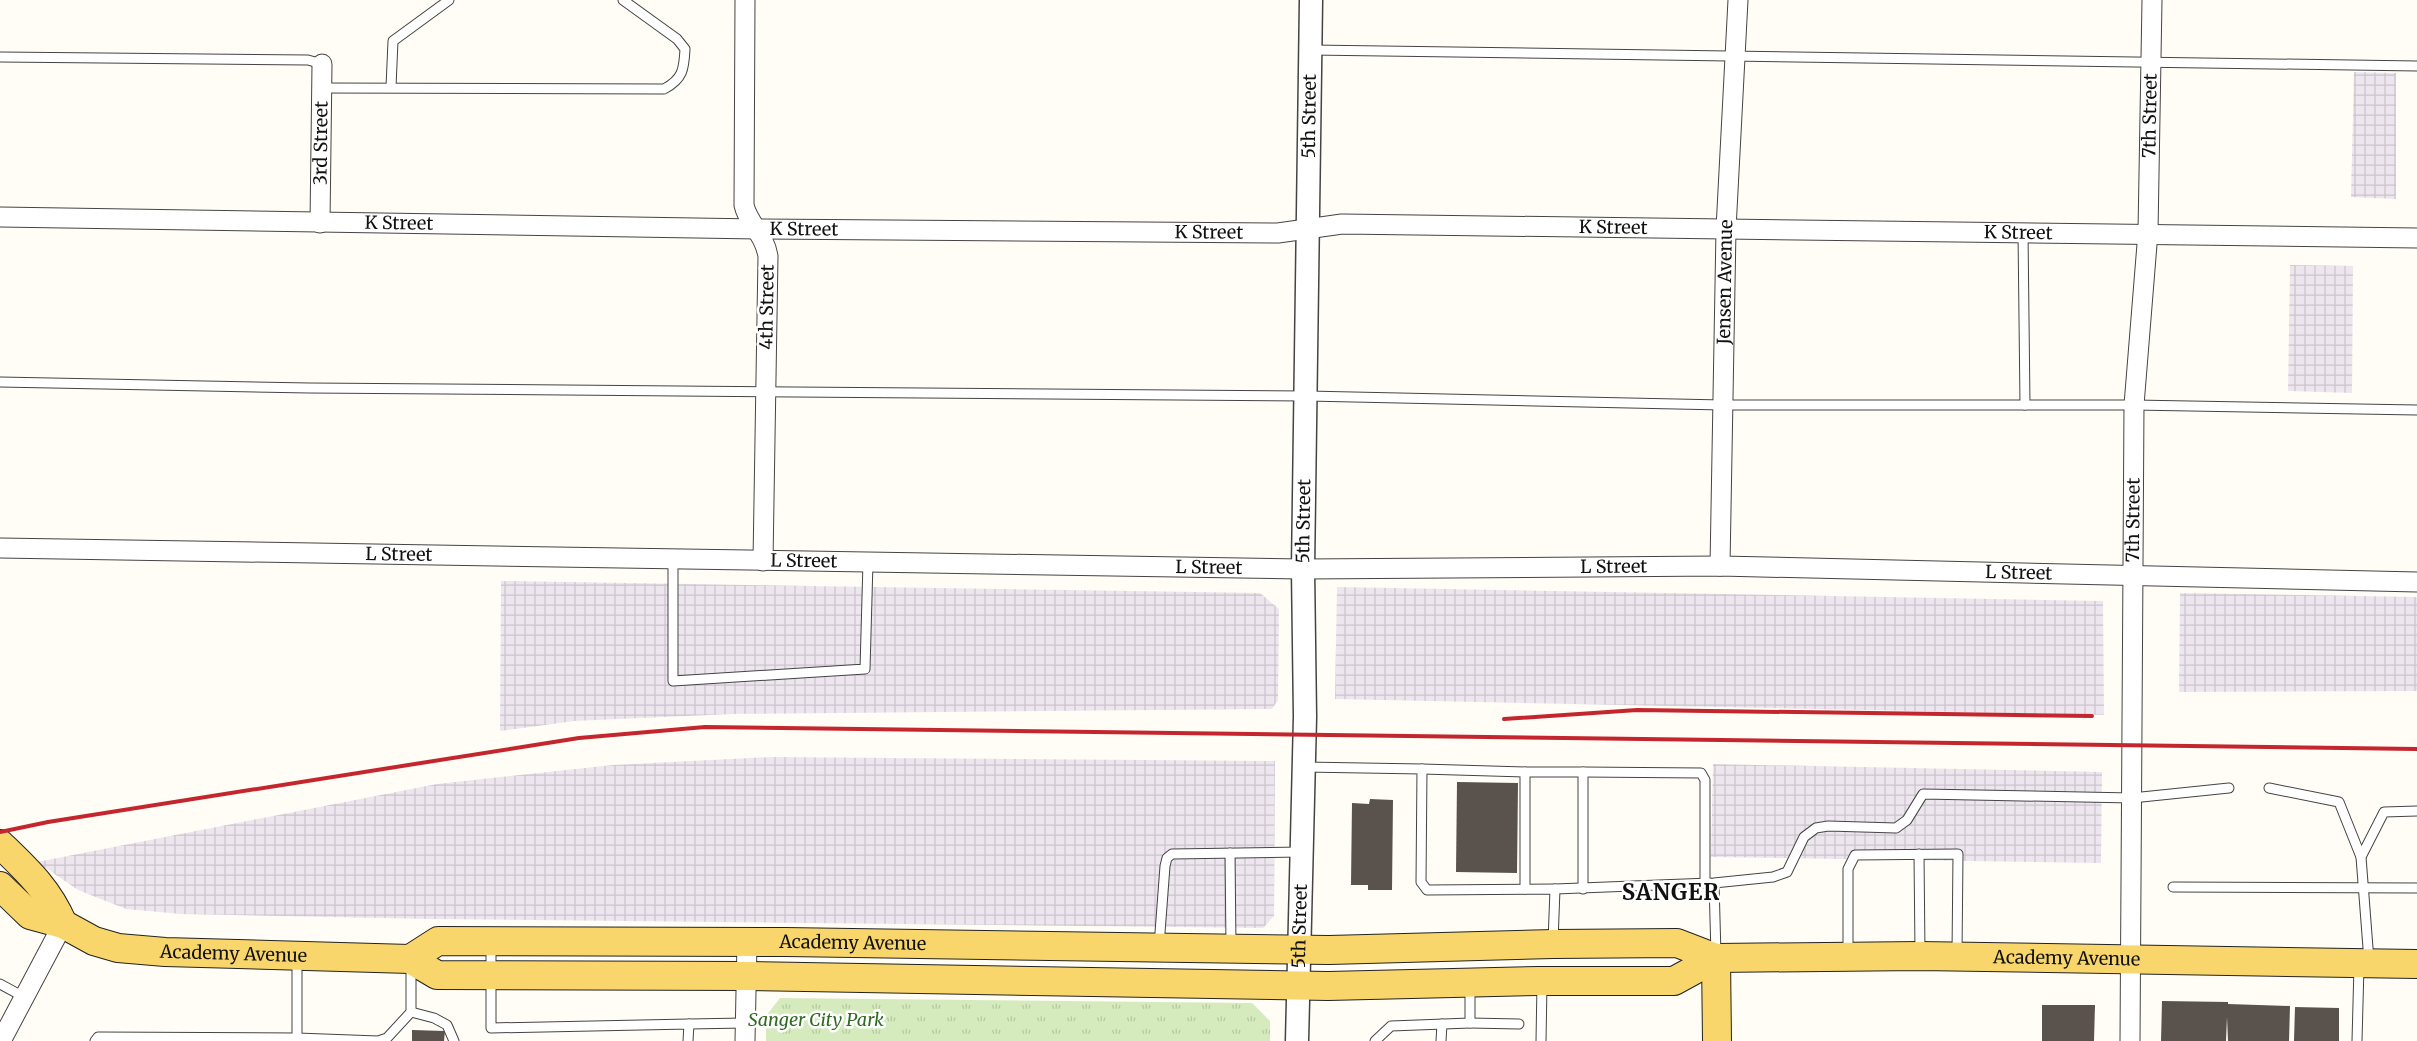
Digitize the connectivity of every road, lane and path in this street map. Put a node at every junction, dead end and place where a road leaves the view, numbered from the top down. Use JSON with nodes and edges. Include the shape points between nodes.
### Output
{"nodes":[{"id":1,"x":449,"y":0,"type":"edge"},
{"id":2,"x":623,"y":0,"type":"edge"},
{"id":3,"x":746,"y":0,"type":"edge"},
{"id":4,"x":1311,"y":0,"type":"edge"},
{"id":5,"x":1738,"y":0,"type":"edge"},
{"id":6,"x":2152,"y":0,"type":"edge"},
{"id":7,"x":1311,"y":50,"type":"junction"},
{"id":8,"x":1735,"y":56,"type":"junction"},
{"id":9,"x":0,"y":57,"type":"edge"},
{"id":10,"x":2151,"y":63,"type":"junction"},
{"id":11,"x":322,"y":64,"type":"joint"},
{"id":12,"x":2417,"y":66,"type":"edge"},
{"id":13,"x":391,"y":87,"type":"junction"},
{"id":14,"x":322,"y":88,"type":"junction"},
{"id":15,"x":0,"y":218,"type":"edge"},
{"id":16,"x":320,"y":223,"type":"junction"},
{"id":17,"x":758,"y":229,"type":"junction"},
{"id":18,"x":1726,"y":229,"type":"junction"},
{"id":19,"x":1309,"y":230,"type":"junction"},
{"id":20,"x":2023,"y":232,"type":"junction"},
{"id":21,"x":2148,"y":232,"type":"junction"},
{"id":22,"x":2417,"y":238,"type":"edge"},
{"id":23,"x":0,"y":382,"type":"edge"},
{"id":24,"x":767,"y":391,"type":"junction"},
{"id":25,"x":1307,"y":396,"type":"junction"},
{"id":26,"x":1723,"y":405,"type":"junction"},
{"id":27,"x":2025,"y":405,"type":"junction"},
{"id":28,"x":2134,"y":405,"type":"junction"},
{"id":29,"x":2417,"y":410,"type":"edge"},
{"id":30,"x":0,"y":548,"type":"edge"},
{"id":31,"x":673,"y":559,"type":"junction"},
{"id":32,"x":763,"y":561,"type":"junction"},
{"id":33,"x":868,"y":562,"type":"junction"},
{"id":34,"x":1720,"y":566,"type":"junction"},
{"id":35,"x":1303,"y":569,"type":"junction"},
{"id":36,"x":2134,"y":576,"type":"junction"},
{"id":37,"x":2417,"y":582,"type":"edge"},
{"id":38,"x":1303,"y":767,"type":"junction"},
{"id":39,"x":1422,"y":769,"type":"junction"},
{"id":40,"x":1526,"y":772,"type":"junction"},
{"id":41,"x":1583,"y":772,"type":"junction"},
{"id":42,"x":2229,"y":788,"type":"dead end"},
{"id":43,"x":2269,"y":788,"type":"dead end"},
{"id":44,"x":2132,"y":798,"type":"junction"},
{"id":45,"x":2417,"y":811,"type":"edge"},
{"id":46,"x":0,"y":844,"type":"edge"},
{"id":47,"x":1302,"y":852,"type":"junction"},
{"id":48,"x":1230,"y":853,"type":"junction"},
{"id":49,"x":1919,"y":854,"type":"junction"},
{"id":50,"x":2361,"y":857,"type":"junction"},
{"id":51,"x":1709,"y":883,"type":"junction"},
{"id":52,"x":0,"y":886,"type":"edge"},
{"id":53,"x":2173,"y":887,"type":"dead end"},
{"id":54,"x":2363,"y":888,"type":"junction"},
{"id":55,"x":2417,"y":888,"type":"edge"},
{"id":56,"x":1525,"y":889,"type":"junction"},
{"id":57,"x":1555,"y":889,"type":"junction"},
{"id":58,"x":1583,"y":890,"type":"junction"},
{"id":59,"x":63,"y":924,"type":"junction"},
{"id":60,"x":491,"y":942,"type":"junction"},
{"id":61,"x":747,"y":942,"type":"junction"},
{"id":62,"x":1553,"y":944,"type":"junction"},
{"id":63,"x":1102,"y":948,"type":"junction"},
{"id":64,"x":1159,"y":949,"type":"junction"},
{"id":65,"x":1231,"y":949,"type":"junction"},
{"id":66,"x":1299,"y":950,"type":"junction"},
{"id":67,"x":297,"y":955,"type":"junction"},
{"id":68,"x":1920,"y":956,"type":"junction"},
{"id":69,"x":1848,"y":957,"type":"junction"},
{"id":70,"x":1957,"y":957,"type":"junction"},
{"id":71,"x":1716,"y":958,"type":"junction"},
{"id":72,"x":410,"y":960,"type":"junction"},
{"id":73,"x":2131,"y":960,"type":"junction"},
{"id":74,"x":2364,"y":964,"type":"junction"},
{"id":75,"x":2417,"y":964,"type":"edge"},
{"id":76,"x":491,"y":975,"type":"junction"},
{"id":77,"x":746,"y":976,"type":"junction"},
{"id":78,"x":994,"y":981,"type":"junction"},
{"id":79,"x":1542,"y":981,"type":"junction"},
{"id":80,"x":1470,"y":982,"type":"junction"},
{"id":81,"x":0,"y":984,"type":"edge"},
{"id":82,"x":1298,"y":985,"type":"junction"},
{"id":83,"x":24,"y":997,"type":"junction"},
{"id":84,"x":411,"y":1012,"type":"junction"},
{"id":85,"x":1470,"y":1023,"type":"junction"},
{"id":86,"x":688,"y":1024,"type":"junction"},
{"id":87,"x":1442,"y":1024,"type":"junction"},
{"id":88,"x":1519,"y":1024,"type":"dead end"},
{"id":89,"x":745,"y":1032,"type":"edge"},
{"id":90,"x":297,"y":1039,"type":"edge"},
{"id":91,"x":323,"y":1040,"type":"edge"},
{"id":92,"x":1,"y":1041,"type":"edge"},
{"id":93,"x":95,"y":1041,"type":"edge"},
{"id":94,"x":378,"y":1041,"type":"edge"},
{"id":95,"x":454,"y":1041,"type":"edge"},
{"id":96,"x":688,"y":1041,"type":"edge"},
{"id":97,"x":1297,"y":1041,"type":"edge"},
{"id":98,"x":1375,"y":1041,"type":"edge"},
{"id":99,"x":1441,"y":1041,"type":"edge"},
{"id":100,"x":1541,"y":1041,"type":"edge"},
{"id":101,"x":1717,"y":1041,"type":"edge"},
{"id":102,"x":2130,"y":1041,"type":"edge"},
{"id":103,"x":2357,"y":1041,"type":"edge"}],
"edges":[{"from":1,"to":13,"type":"lane","via":[[393,41]]},
{"from":2,"to":13,"type":"lane","via":[[677,39],[685,49],[684,66],[677,82],[664,88]]},
{"from":3,"to":17,"type":"street","name":"4th Street","via":[[744,205],[746,214]]},
{"from":4,"to":7,"type":"street","name":"5th Street"},
{"from":5,"to":8,"type":"street","name":"Jensen Avenue"},
{"from":6,"to":10,"type":"street","name":"7th Street"},
{"from":7,"to":8,"type":"lane"},
{"from":7,"to":19,"type":"street","name":"5th Street"},
{"from":8,"to":10,"type":"lane"},
{"from":8,"to":18,"type":"street","name":"Jensen Avenue"},
{"from":9,"to":11,"type":"lane","via":[[308,60]]},
{"from":10,"to":12,"type":"lane"},
{"from":10,"to":21,"type":"street","name":"7th Street"},
{"from":11,"to":14,"type":"street","name":"3rd Street"},
{"from":13,"to":14,"type":"lane"},
{"from":14,"to":16,"type":"street","name":"3rd Street"},
{"from":15,"to":16,"type":"street","name":"K Street"},
{"from":16,"to":17,"type":"street","name":"K Street"},
{"from":17,"to":19,"type":"street","name":"K Street","via":[[1278,233]]},
{"from":17,"to":24,"type":"street","name":"4th Street","via":[[768,256]]},
{"from":18,"to":19,"type":"street","name":"K Street","via":[[1342,224]]},
{"from":18,"to":20,"type":"street","name":"K Street"},
{"from":18,"to":26,"type":"street","name":"Jensen Avenue"},
{"from":19,"to":25,"type":"street","name":"5th Street"},
{"from":20,"to":21,"type":"street","name":"K Street"},
{"from":20,"to":27,"type":"lane"},
{"from":21,"to":22,"type":"street","name":"K Street"},
{"from":21,"to":28,"type":"street","name":"7th Street"},
{"from":23,"to":24,"type":"lane"},
{"from":24,"to":25,"type":"lane"},
{"from":24,"to":32,"type":"street","name":"4th Street"},
{"from":25,"to":26,"type":"lane"},
{"from":25,"to":35,"type":"street","name":"5th Street"},
{"from":26,"to":27,"type":"lane"},
{"from":26,"to":34,"type":"street","name":"Jensen Avenue"},
{"from":27,"to":28,"type":"lane"},
{"from":28,"to":29,"type":"lane"},
{"from":28,"to":36,"type":"street","name":"7th Street"},
{"from":30,"to":31,"type":"street","name":"L Street"},
{"from":31,"to":32,"type":"street","name":"L Street"},
{"from":31,"to":33,"type":"lane","via":[[673,681],[865,668]]},
{"from":32,"to":33,"type":"street","name":"L Street"},
{"from":33,"to":35,"type":"street","name":"L Street"},
{"from":34,"to":35,"type":"street","name":"L Street"},
{"from":34,"to":36,"type":"street","name":"L Street"},
{"from":35,"to":38,"type":"street","name":"5th Street"},
{"from":36,"to":37,"type":"street","name":"L Street"},
{"from":36,"to":44,"type":"street","name":"7th Street"},
{"from":38,"to":39,"type":"lane"},
{"from":38,"to":47,"type":"street","name":"5th Street"},
{"from":39,"to":40,"type":"lane"},
{"from":39,"to":56,"type":"lane","via":[[1421,882],[1427,890]]},
{"from":40,"to":41,"type":"lane"},
{"from":40,"to":56,"type":"lane"},
{"from":41,"to":51,"type":"lane","via":[[1701,773],[1705,780]]},
{"from":41,"to":58,"type":"lane"},
{"from":42,"to":44,"type":"lane"},
{"from":43,"to":50,"type":"lane","via":[[2339,802]]},
{"from":44,"to":51,"type":"lane","via":[[1922,794],[1907,820],[1896,828],[1816,828],[1804,837],[1787,872],[1773,877]]},
{"from":44,"to":73,"type":"street","name":"7th Street"},
{"from":45,"to":50,"type":"lane","via":[[2384,812]]},
{"from":46,"to":59,"type":"main road","via":[[40,883]]},
{"from":47,"to":48,"type":"lane"},
{"from":47,"to":66,"type":"street","name":"5th Street"},
{"from":48,"to":64,"type":"lane","via":[[1172,854],[1167,858]]},
{"from":48,"to":65,"type":"lane"},
{"from":49,"to":68,"type":"lane"},
{"from":49,"to":69,"type":"lane","via":[[1855,855],[1848,868]]},
{"from":49,"to":70,"type":"lane","via":[[1958,854]]},
{"from":50,"to":54,"type":"lane"},
{"from":51,"to":58,"type":"lane"},
{"from":51,"to":71,"type":"lane"},
{"from":52,"to":59,"type":"main road","name":"Academy Avenue","via":[[30,916]]},
{"from":53,"to":54,"type":"lane"},
{"from":54,"to":55,"type":"lane"},
{"from":54,"to":74,"type":"lane"},
{"from":56,"to":57,"type":"lane"},
{"from":57,"to":58,"type":"lane"},
{"from":57,"to":62,"type":"lane"},
{"from":59,"to":67,"type":"main road","name":"Academy Avenue","via":[[94,941],[118,948]]},
{"from":59,"to":83,"type":"street"},
{"from":60,"to":61,"type":"main road","name":"Academy Avenue"},
{"from":60,"to":72,"type":"main road","name":"Academy Avenue","via":[[438,941]]},
{"from":60,"to":76,"type":"lane"},
{"from":61,"to":63,"type":"main road","name":"Academy Avenue"},
{"from":61,"to":77,"type":"street"},
{"from":62,"to":66,"type":"main road","name":"Academy Avenue"},
{"from":62,"to":71,"type":"main road","name":"Academy Avenue","via":[[1677,943]]},
{"from":63,"to":64,"type":"main road","name":"Academy Avenue"},
{"from":63,"to":78,"type":"main road","via":[[1095,960],[1087,963],[1032,964]]},
{"from":64,"to":65,"type":"main road","name":"Academy Avenue"},
{"from":65,"to":66,"type":"main road","name":"Academy Avenue"},
{"from":66,"to":82,"type":"street","name":"5th Street"},
{"from":67,"to":72,"type":"main road","name":"Academy Avenue"},
{"from":67,"to":90,"type":"lane"},
{"from":68,"to":69,"type":"main road","name":"Academy Avenue"},
{"from":68,"to":70,"type":"main road","name":"Academy Avenue"},
{"from":69,"to":71,"type":"main road","name":"Academy Avenue"},
{"from":70,"to":73,"type":"main road","name":"Academy Avenue"},
{"from":71,"to":79,"type":"main road","name":"Academy Avenue","via":[[1674,981]]},
{"from":71,"to":101,"type":"main road"},
{"from":72,"to":76,"type":"main road","name":"Academy Avenue","via":[[436,975]]},
{"from":72,"to":84,"type":"lane"},
{"from":73,"to":74,"type":"main road","name":"Academy Avenue"},
{"from":73,"to":102,"type":"street","name":"7th Street"},
{"from":74,"to":75,"type":"main road","name":"Academy Avenue"},
{"from":74,"to":103,"type":"lane"},
{"from":76,"to":77,"type":"main road","name":"Academy Avenue"},
{"from":76,"to":86,"type":"lane","via":[[491,1028]]},
{"from":77,"to":78,"type":"main road","name":"Academy Avenue"},
{"from":77,"to":89,"type":"street"},
{"from":78,"to":82,"type":"main road","name":"Academy Avenue"},
{"from":79,"to":80,"type":"main road","name":"Academy Avenue"},
{"from":79,"to":100,"type":"lane"},
{"from":80,"to":82,"type":"main road","name":"Academy Avenue"},
{"from":80,"to":85,"type":"lane"},
{"from":81,"to":83,"type":"lane"},
{"from":82,"to":97,"type":"street","name":"5th Street"},
{"from":83,"to":92,"type":"street"},
{"from":84,"to":94,"type":"lane","via":[[387,1038]]},
{"from":84,"to":95,"type":"lane","via":[[448,1025]]},
{"from":85,"to":87,"type":"lane"},
{"from":85,"to":88,"type":"lane"},
{"from":86,"to":89,"type":"lane"},
{"from":86,"to":96,"type":"lane"},
{"from":87,"to":98,"type":"lane","via":[[1391,1026]]},
{"from":87,"to":99,"type":"lane"},
{"from":90,"to":91,"type":"lane"},
{"from":90,"to":93,"type":"lane","via":[[98,1037]]},
{"from":91,"to":94,"type":"lane"}]}
